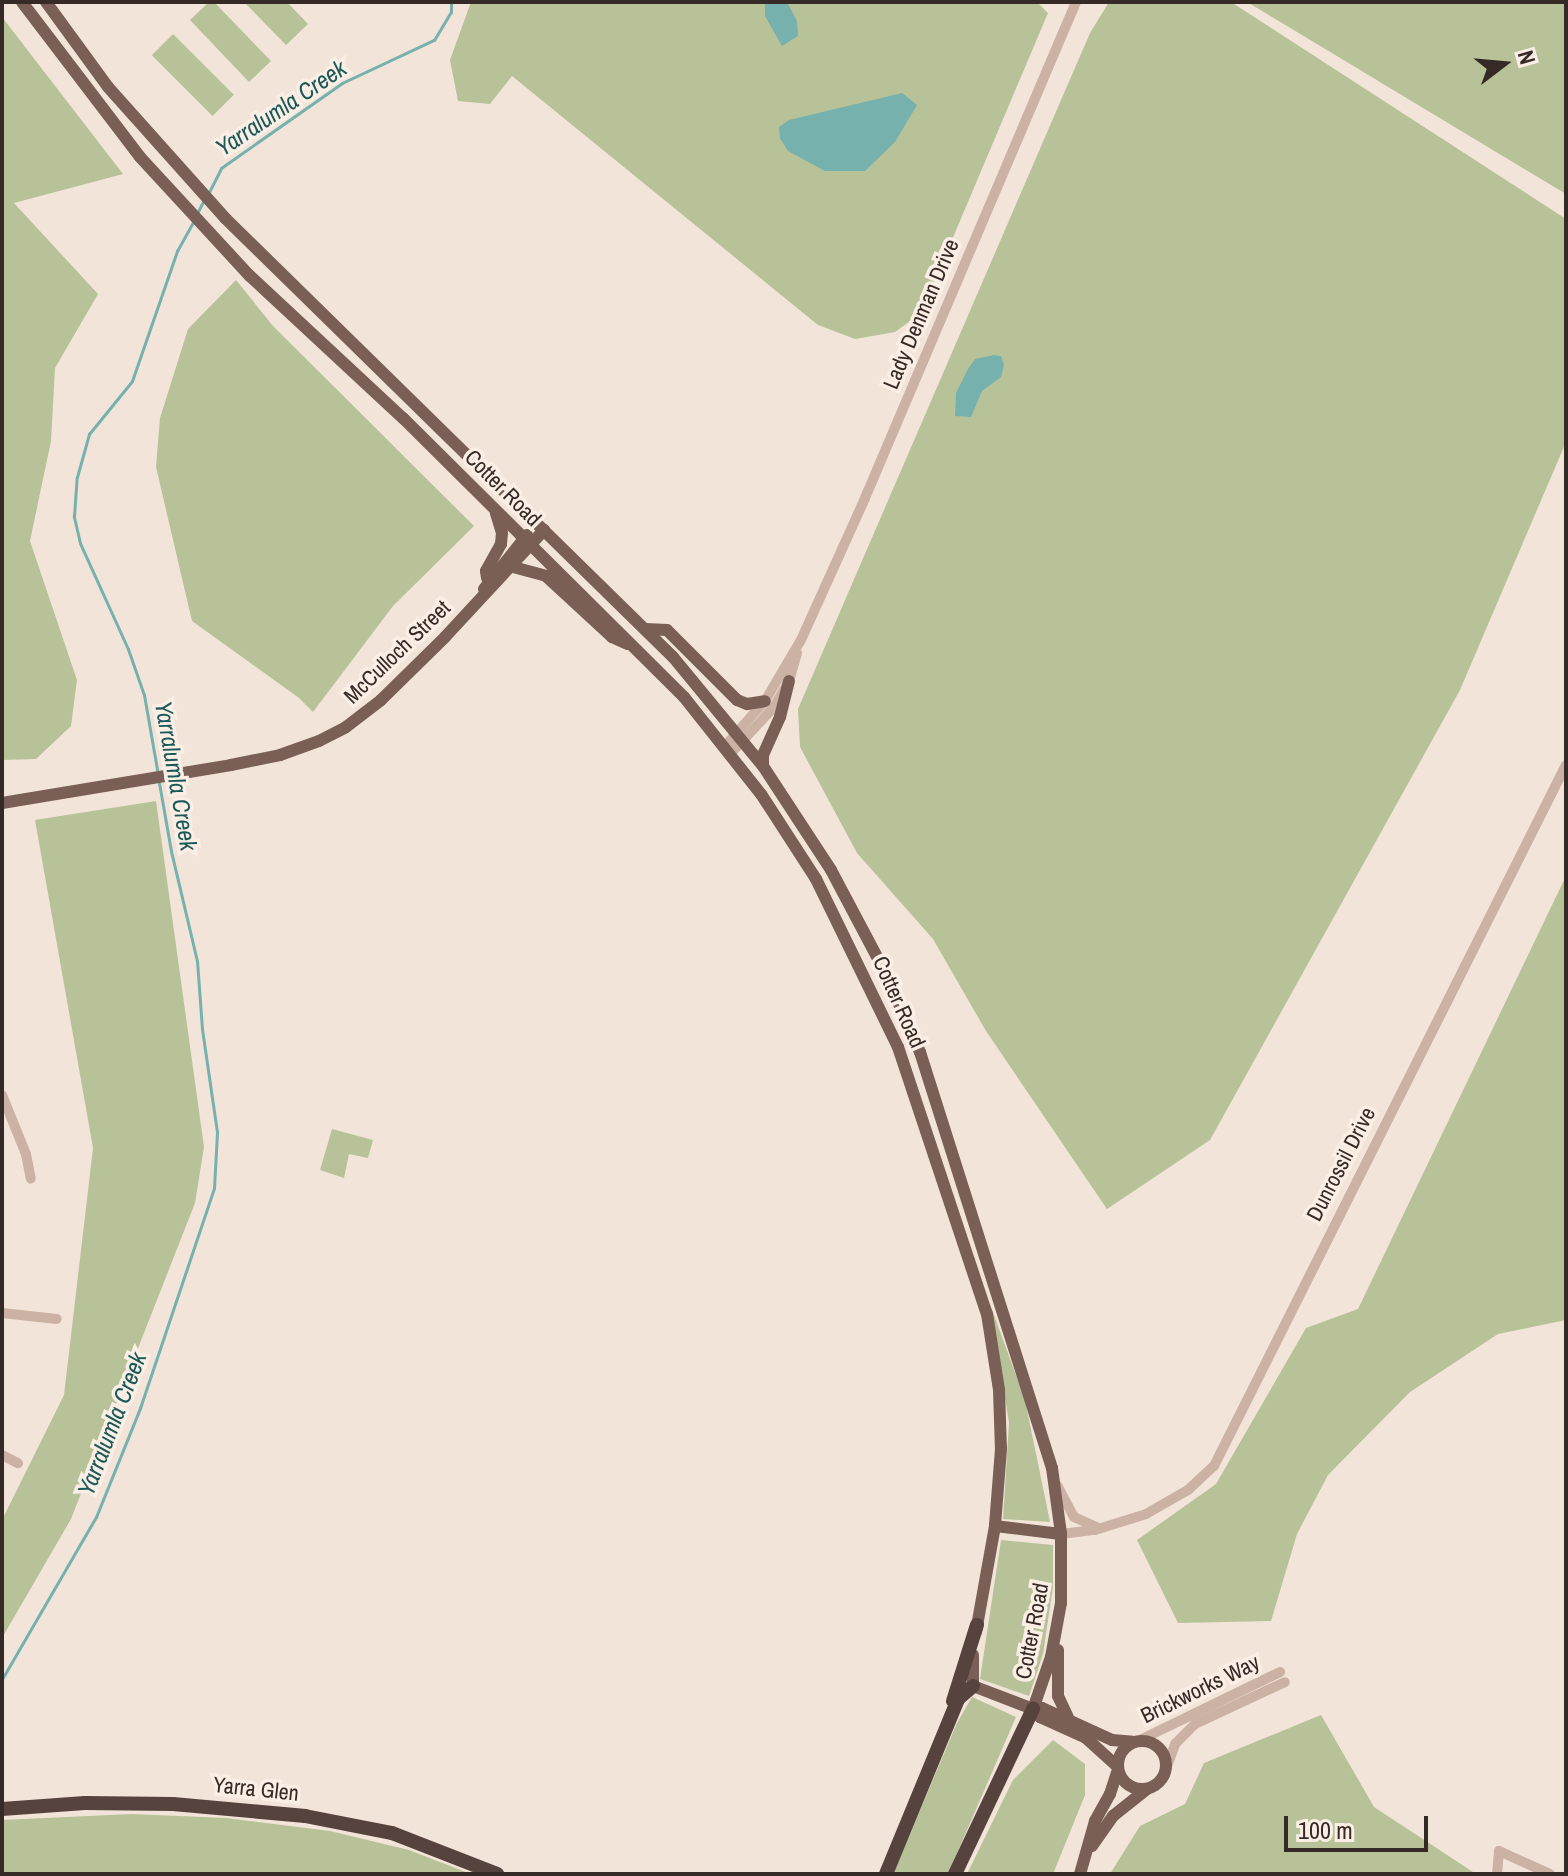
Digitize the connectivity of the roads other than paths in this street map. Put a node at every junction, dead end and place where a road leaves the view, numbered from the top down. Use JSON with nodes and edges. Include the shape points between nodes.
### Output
{"nodes":[{"id":1,"x":22,"y":2,"type":"edge"},
{"id":2,"x":46,"y":2,"type":"edge"},
{"id":3,"x":1076,"y":2,"type":"edge"},
{"id":4,"x":494,"y":507,"type":"junction"},
{"id":5,"x":540,"y":527,"type":"junction"},
{"id":6,"x":527,"y":542,"type":"junction"},
{"id":7,"x":513,"y":567,"type":"junction"},
{"id":8,"x":488,"y":581,"type":"junction"},
{"id":9,"x":482,"y":596,"type":"junction"},
{"id":10,"x":646,"y":629,"type":"junction"},
{"id":11,"x":801,"y":640,"type":"junction"},
{"id":12,"x":635,"y":646,"type":"junction"},
{"id":13,"x":789,"y":681,"type":"junction"},
{"id":14,"x":765,"y":701,"type":"junction"},
{"id":15,"x":741,"y":737,"type":"junction"},
{"id":16,"x":728,"y":750,"type":"junction"},
{"id":17,"x":1566,"y":765,"type":"edge"},
{"id":18,"x":763,"y":766,"type":"junction"},
{"id":19,"x":4,"y":804,"type":"edge"},
{"id":20,"x":2,"y":1095,"type":"edge"},
{"id":21,"x":31,"y":1179,"type":"dead end"},
{"id":22,"x":2,"y":1313,"type":"edge"},
{"id":23,"x":57,"y":1319,"type":"dead end"},
{"id":24,"x":2,"y":1455,"type":"edge"},
{"id":25,"x":18,"y":1463,"type":"dead end"},
{"id":26,"x":1052,"y":1468,"type":"junction"},
{"id":27,"x":995,"y":1526,"type":"junction"},
{"id":28,"x":1102,"y":1528,"type":"junction"},
{"id":29,"x":1061,"y":1534,"type":"junction"},
{"id":30,"x":1059,"y":1619,"type":"junction"},
{"id":31,"x":977,"y":1625,"type":"junction"},
{"id":32,"x":973,"y":1686,"type":"junction"},
{"id":33,"x":1033,"y":1709,"type":"junction"},
{"id":34,"x":950,"y":1717,"type":"junction"},
{"id":35,"x":1069,"y":1718,"type":"junction"},
{"id":36,"x":1136,"y":1742,"type":"junction"},
{"id":37,"x":1118,"y":1767,"type":"junction"},
{"id":38,"x":1165,"y":1772,"type":"junction"},
{"id":39,"x":1147,"y":1789,"type":"junction"},
{"id":40,"x":2,"y":1809,"type":"edge"},
{"id":41,"x":1088,"y":1852,"type":"junction"},
{"id":42,"x":497,"y":1874,"type":"edge"},
{"id":43,"x":886,"y":1874,"type":"edge"},
{"id":44,"x":955,"y":1874,"type":"edge"},
{"id":45,"x":1080,"y":1874,"type":"edge"},
{"id":46,"x":1497,"y":1874,"type":"edge"},
{"id":47,"x":1550,"y":1874,"type":"edge"}],
"edges":[{"from":1,"to":4,"type":"main road","name":"Cotter Road","via":[[101,109],[250,276]]},
{"from":2,"to":5,"type":"main road","name":"Cotter Road","via":[[108,87],[193,184]]},
{"from":3,"to":11,"type":"street","name":"Lady Denman Drive"},
{"from":4,"to":6,"type":"main road","name":"Cotter Road"},
{"from":4,"to":8,"type":"main road","via":[[502,533],[486,571]]},
{"from":5,"to":6,"type":"main road","name":"McCulloch Street"},
{"from":5,"to":10,"type":"main road","name":"Cotter Road"},
{"from":6,"to":7,"type":"main road","name":"McCulloch Street"},
{"from":6,"to":8,"type":"main road","name":"McCulloch Street"},
{"from":6,"to":12,"type":"main road","name":"Cotter Road"},
{"from":7,"to":9,"type":"main road","name":"McCulloch Street"},
{"from":7,"to":12,"type":"main road","via":[[546,576],[612,637]]},
{"from":8,"to":9,"type":"main road","name":"McCulloch Street"},
{"from":9,"to":19,"type":"main road","name":"McCulloch Street","via":[[412,670],[346,727],[280,755]]},
{"from":10,"to":14,"type":"main road","via":[[667,630],[737,700]]},
{"from":10,"to":15,"type":"main road","name":"Cotter Road"},
{"from":11,"to":13,"type":"street","name":"Lady Denman Drive"},
{"from":11,"to":14,"type":"street","name":"Lady Denman Drive"},
{"from":12,"to":16,"type":"main road","name":"Cotter Road"},
{"from":13,"to":15,"type":"street","name":"Lady Denman Drive","via":[[766,718]]},
{"from":13,"to":18,"type":"main road"},
{"from":14,"to":15,"type":"street","name":"Lady Denman Drive"},
{"from":15,"to":16,"type":"street","name":"Lady Denman Drive"},
{"from":15,"to":18,"type":"main road","name":"Cotter Road"},
{"from":16,"to":27,"type":"main road","name":"Cotter Road","via":[[830,903],[912,1083],[990,1329],[1000,1415]]},
{"from":17,"to":28,"type":"street","name":"Dunrossil Drive","via":[[1214,1466],[1162,1506]]},
{"from":18,"to":26,"type":"main road","name":"Cotter Road","via":[[851,904],[907,1021],[956,1157]]},
{"from":20,"to":21,"type":"street"},
{"from":22,"to":23,"type":"street"},
{"from":24,"to":25,"type":"street"},
{"from":26,"to":28,"type":"street","via":[[1069,1512]]},
{"from":26,"to":29,"type":"main road","name":"Cotter Road"},
{"from":27,"to":29,"type":"main road"},
{"from":27,"to":31,"type":"main road","name":"Cotter Road"},
{"from":28,"to":29,"type":"street","name":"Dunrossil Drive"},
{"from":29,"to":30,"type":"main road","name":"Cotter Road"},
{"from":30,"to":33,"type":"main road","name":"Cotter Road"},
{"from":30,"to":35,"type":"main road","via":[[1057,1693]]},
{"from":31,"to":32,"type":"main road","name":"Cotter Road"},
{"from":31,"to":34,"type":"highway"},
{"from":32,"to":33,"type":"main road","name":"Cotter Road"},
{"from":32,"to":34,"type":"highway","via":[[960,1696]]},
{"from":33,"to":35,"type":"main road"},
{"from":33,"to":37,"type":"main road","via":[[1086,1738]]},
{"from":33,"to":44,"type":"highway"},
{"from":34,"to":43,"type":"highway"},
{"from":35,"to":36,"type":"main road","via":[[1112,1740]]},
{"from":36,"to":37,"type":"main road","via":[[1123,1750]]},
{"from":36,"to":38,"type":"main road","via":[[1160,1749]]},
{"from":36,"to":38,"type":"street","name":"Brickworks Way","via":[[1283,1677],[1195,1724],[1175,1744]]},
{"from":37,"to":39,"type":"main road","via":[[1128,1785]]},
{"from":37,"to":41,"type":"main road"},
{"from":38,"to":39,"type":"main road"},
{"from":39,"to":41,"type":"main road","via":[[1113,1816]]},
{"from":40,"to":42,"type":"highway","name":"Yarra Glen","via":[[173,1804],[305,1816],[392,1833]]},
{"from":41,"to":45,"type":"main road"},
{"from":46,"to":47,"type":"street","via":[[1499,1851]]}]}
